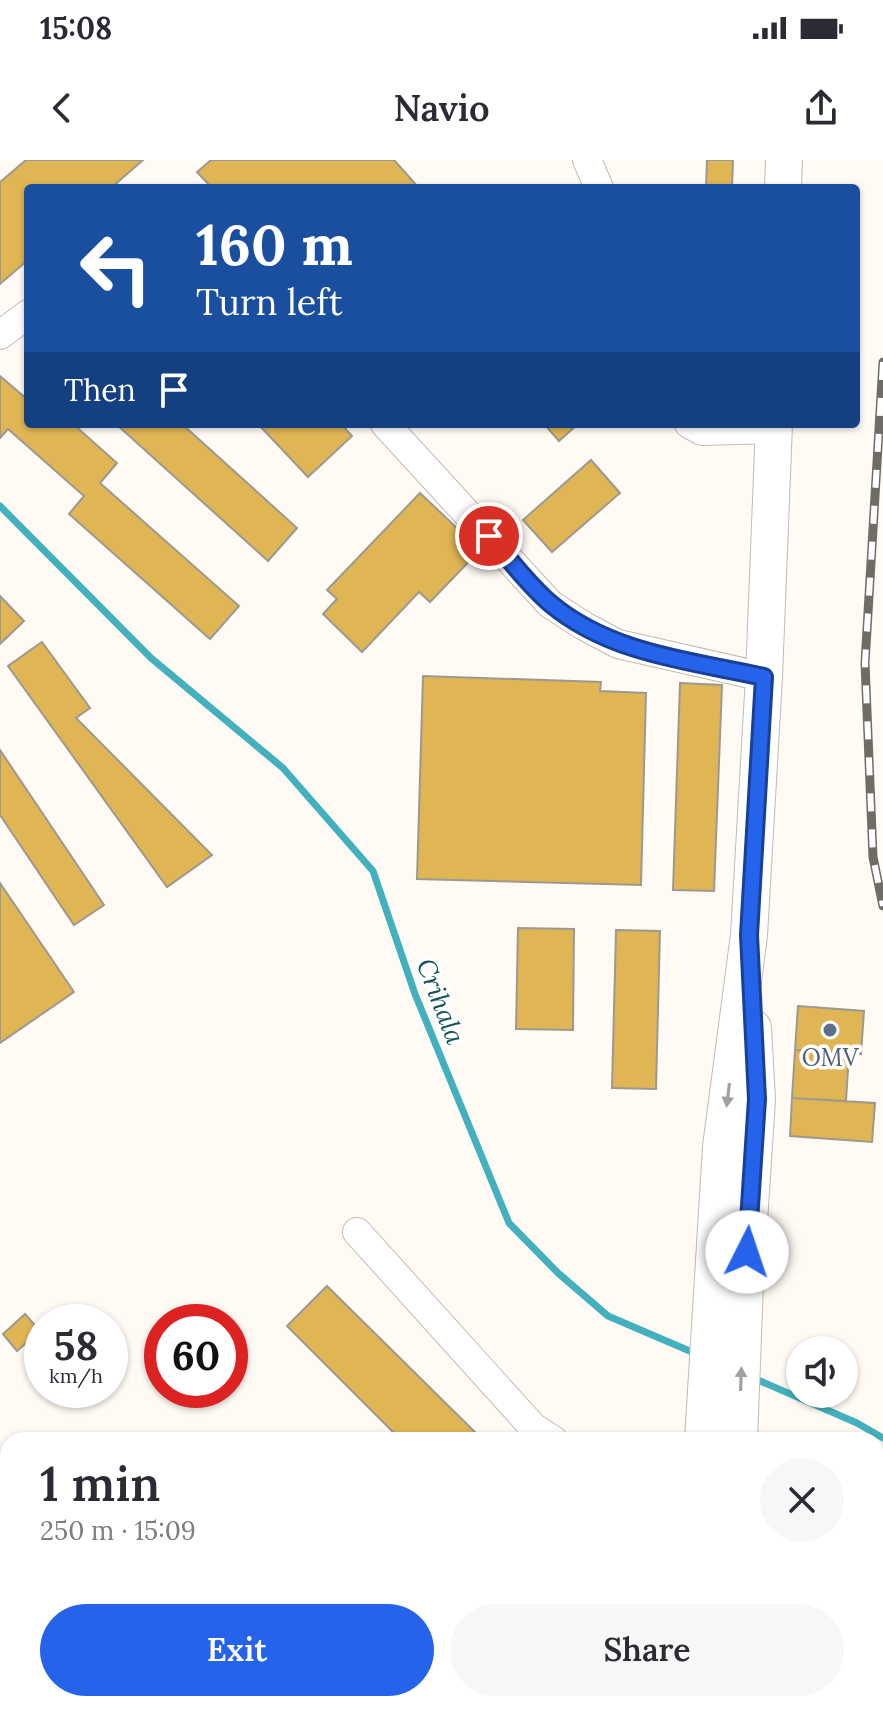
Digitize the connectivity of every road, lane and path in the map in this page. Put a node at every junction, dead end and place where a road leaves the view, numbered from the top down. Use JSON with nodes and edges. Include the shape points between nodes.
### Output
{"nodes":[{"id":1,"x":587,"y":160,"type":"edge"},
{"id":2,"x":784,"y":160,"type":"edge"},
{"id":3,"x":597,"y":184,"type":"edge"},
{"id":4,"x":783,"y":184,"type":"edge"},
{"id":5,"x":24,"y":317,"type":"edge"},
{"id":6,"x":0,"y":335,"type":"edge"},
{"id":7,"x":389,"y":428,"type":"edge"},
{"id":8,"x":696,"y":428,"type":"edge"},
{"id":9,"x":745,"y":428,"type":"edge"},
{"id":10,"x":774,"y":428,"type":"edge"},
{"id":11,"x":764,"y":677,"type":"junction"},
{"id":12,"x":357,"y":1232,"type":"dead end"},
{"id":13,"x":727,"y":1327,"type":"junction"},
{"id":14,"x":704,"y":1428,"type":"edge"},
{"id":15,"x":541,"y":1432,"type":"edge"},
{"id":16,"x":739,"y":1432,"type":"edge"}],
"edges":[{"from":1,"to":3,"type":"lane"},
{"from":2,"to":4,"type":"main road"},
{"from":5,"to":6,"type":"lane"},
{"from":7,"to":11,"type":"lane","via":[[550,604],[618,644]]},
{"from":8,"to":9,"type":"lane"},
{"from":10,"to":11,"type":"main road"},
{"from":11,"to":13,"type":"main road","via":[[749,935],[721,1147]]},
{"from":12,"to":15,"type":"lane"},
{"from":13,"to":14,"type":"main road"},
{"from":16,"to":13,"type":"main road","one_way":true}]}
